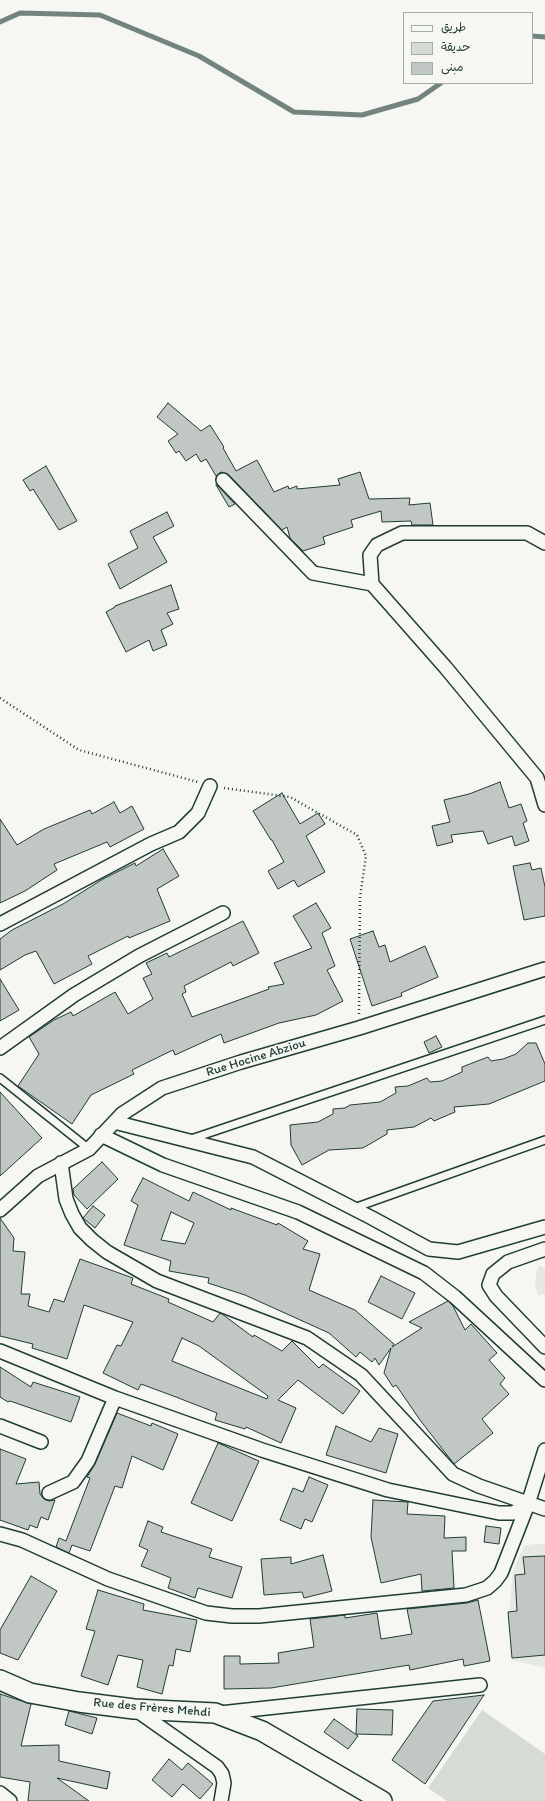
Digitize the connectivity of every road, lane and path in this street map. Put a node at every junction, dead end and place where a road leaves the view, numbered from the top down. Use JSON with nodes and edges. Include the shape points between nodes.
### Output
{"nodes":[{"id":1,"x":223,"y":480,"type":"dead end"},
{"id":2,"x":545,"y":542,"type":"edge"},
{"id":3,"x":372,"y":584,"type":"junction"},
{"id":4,"x":0,"y":698,"type":"edge"},
{"id":5,"x":210,"y":786,"type":"junction"},
{"id":6,"x":545,"y":805,"type":"edge"},
{"id":7,"x":223,"y":913,"type":"dead end"},
{"id":8,"x":0,"y":924,"type":"edge"},
{"id":9,"x":545,"y":969,"type":"edge"},
{"id":10,"x":545,"y":1020,"type":"edge"},
{"id":11,"x":359,"y":1028,"type":"junction"},
{"id":12,"x":0,"y":1048,"type":"edge"},
{"id":13,"x":0,"y":1078,"type":"edge"},
{"id":14,"x":114,"y":1122,"type":"junction"},
{"id":15,"x":101,"y":1135,"type":"junction"},
{"id":16,"x":545,"y":1140,"type":"edge"},
{"id":17,"x":187,"y":1141,"type":"junction"},
{"id":18,"x":89,"y":1149,"type":"junction"},
{"id":19,"x":62,"y":1163,"type":"junction"},
{"id":20,"x":353,"y":1208,"type":"junction"},
{"id":21,"x":0,"y":1210,"type":"edge"},
{"id":22,"x":545,"y":1226,"type":"edge"},
{"id":23,"x":545,"y":1249,"type":"edge"},
{"id":24,"x":545,"y":1347,"type":"edge"},
{"id":25,"x":0,"y":1351,"type":"edge"},
{"id":26,"x":545,"y":1380,"type":"edge"},
{"id":27,"x":115,"y":1398,"type":"junction"},
{"id":28,"x":0,"y":1426,"type":"edge"},
{"id":29,"x":41,"y":1442,"type":"dead end"},
{"id":30,"x":545,"y":1450,"type":"edge"},
{"id":31,"x":49,"y":1493,"type":"dead end"},
{"id":32,"x":528,"y":1504,"type":"junction"},
{"id":33,"x":545,"y":1509,"type":"edge"},
{"id":34,"x":0,"y":1534,"type":"edge"},
{"id":35,"x":0,"y":1680,"type":"edge"},
{"id":36,"x":480,"y":1685,"type":"dead end"},
{"id":37,"x":134,"y":1709,"type":"junction"},
{"id":38,"x":215,"y":1713,"type":"junction"},
{"id":39,"x":0,"y":1793,"type":"edge"},
{"id":40,"x":10,"y":1801,"type":"edge"},
{"id":41,"x":221,"y":1801,"type":"edge"},
{"id":42,"x":382,"y":1801,"type":"edge"}],
"edges":[{"from":1,"to":3,"type":"street","via":[[313,573]]},
{"from":2,"to":3,"type":"street","via":[[527,533],[402,533],[377,545],[370,555]]},
{"from":3,"to":6,"type":"street","via":[[537,778]]},
{"from":4,"to":5,"type":"path","via":[[79,750]]},
{"from":5,"to":8,"type":"street","via":[[198,813],[179,832],[151,844]]},
{"from":5,"to":11,"type":"path","via":[[290,797],[357,835],[366,856],[360,897]]},
{"from":7,"to":12,"type":"street","via":[[140,956],[74,995]]},
{"from":9,"to":11,"type":"street","name":"Rue Hocine Abziou"},
{"from":10,"to":17,"type":"lane"},
{"from":11,"to":14,"type":"street","name":"Rue Hocine Abziou","via":[[240,1062],[162,1088]]},
{"from":13,"to":18,"type":"lane"},
{"from":14,"to":15,"type":"street","name":"Rue Hocine Abziou"},
{"from":14,"to":17,"type":"street"},
{"from":15,"to":18,"type":"street","name":"Rue Hocine Abziou"},
{"from":15,"to":26,"type":"street","via":[[163,1165],[298,1212],[424,1273],[455,1297]]},
{"from":16,"to":20,"type":"lane"},
{"from":17,"to":20,"type":"street","via":[[253,1157]]},
{"from":18,"to":19,"type":"street","name":"Rue Hocine Abziou"},
{"from":19,"to":21,"type":"street","name":"Rue Hocine Abziou","via":[[38,1176]]},
{"from":19,"to":32,"type":"street","via":[[66,1198],[72,1214],[80,1228],[107,1252],[157,1281],[307,1338],[361,1375],[453,1474]]},
{"from":20,"to":22,"type":"street","via":[[429,1249],[444,1251],[458,1252]]},
{"from":23,"to":24,"type":"street","via":[[508,1262],[492,1274],[489,1285],[496,1296]]},
{"from":25,"to":27,"type":"street"},
{"from":27,"to":31,"type":"street","via":[[84,1466],[73,1482]]},
{"from":27,"to":32,"type":"street","via":[[262,1450],[388,1490],[499,1513],[513,1513]]},
{"from":28,"to":29,"type":"street"},
{"from":30,"to":32,"type":"street"},
{"from":32,"to":33,"type":"street"},
{"from":32,"to":34,"type":"street","via":[[501,1573],[491,1584],[475,1593],[258,1616],[206,1613],[108,1579],[22,1540]]},
{"from":35,"to":37,"type":"main road","name":"Rue des Frères Mehdi","via":[[30,1693]]},
{"from":36,"to":38,"type":"street"},
{"from":37,"to":38,"type":"main road","name":"Rue des Frères Mehdi"},
{"from":37,"to":41,"type":"street","via":[[217,1767],[224,1783]]},
{"from":38,"to":42,"type":"main road","name":"Rue des Frères Mehdi","via":[[262,1731]]},
{"from":39,"to":40,"type":"street"}]}
